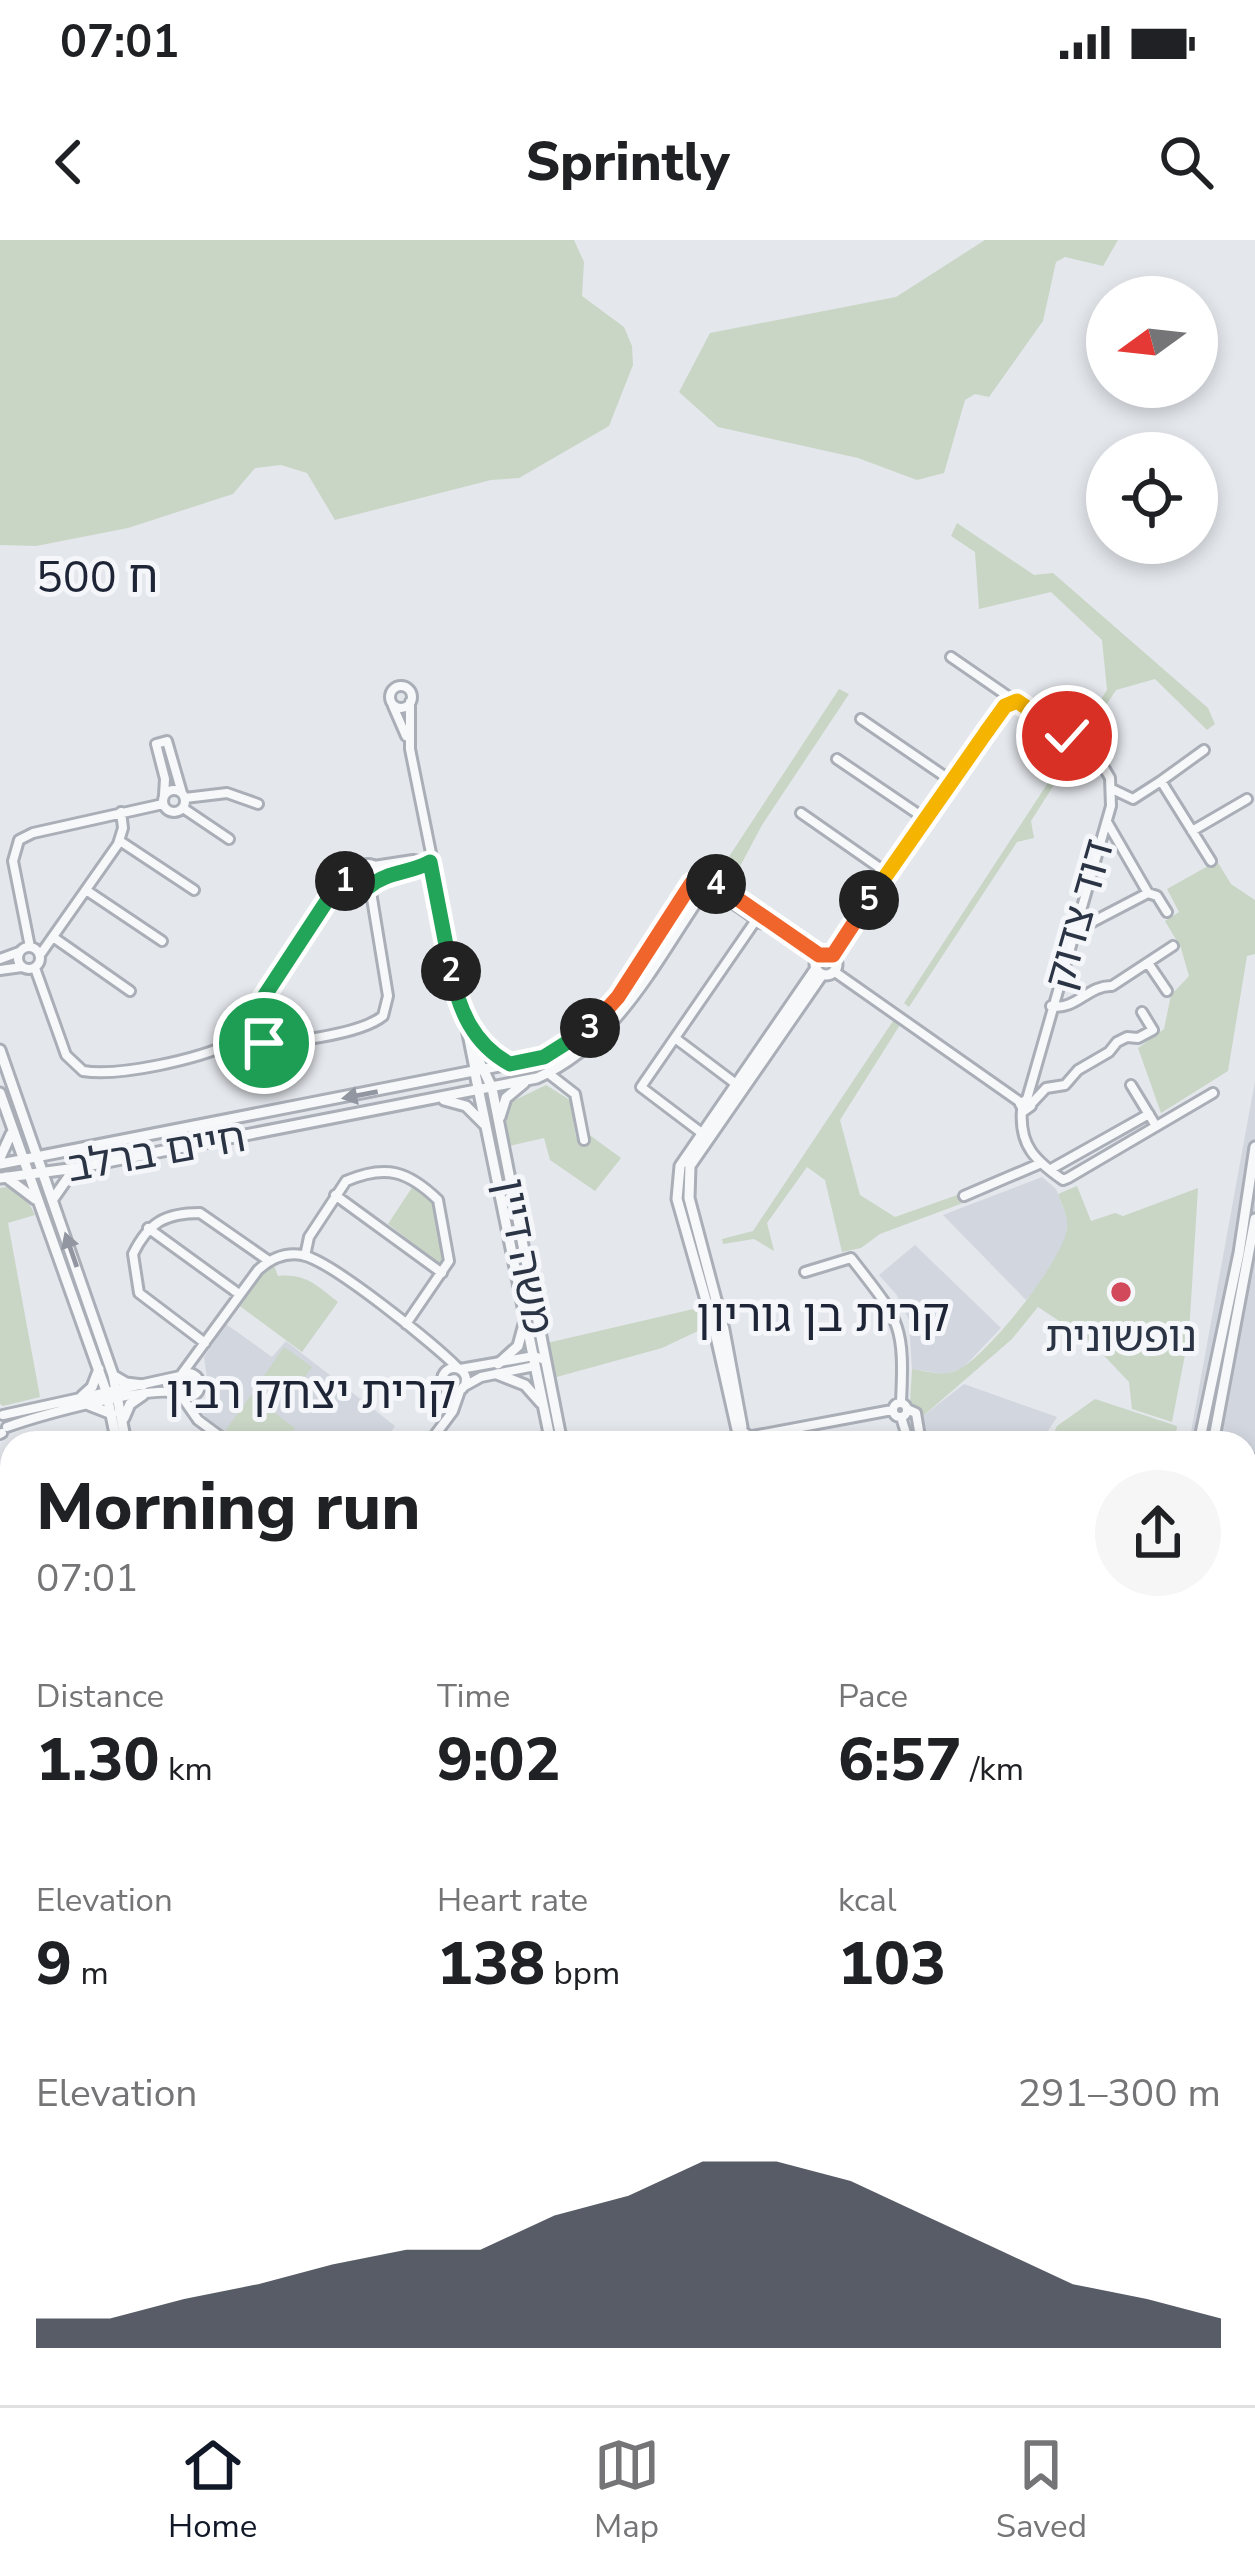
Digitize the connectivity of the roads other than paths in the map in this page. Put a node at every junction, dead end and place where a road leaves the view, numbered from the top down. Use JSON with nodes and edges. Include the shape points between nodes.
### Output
{"nodes":[{"id":1,"x":951,"y":657,"type":"dead end"},
{"id":2,"x":1017,"y":701,"type":"junction"},
{"id":3,"x":410,"y":702,"type":"junction"},
{"id":4,"x":392,"y":704,"type":"junction"},
{"id":5,"x":861,"y":719,"type":"dead end"},
{"id":6,"x":410,"y":749,"type":"junction"},
{"id":7,"x":1204,"y":750,"type":"dead end"},
{"id":8,"x":837,"y":759,"type":"dead end"},
{"id":9,"x":950,"y":780,"type":"junction"},
{"id":10,"x":1161,"y":781,"type":"junction"},
{"id":11,"x":1112,"y":789,"type":"junction"},
{"id":12,"x":164,"y":800,"type":"junction"},
{"id":13,"x":183,"y":800,"type":"junction"},
{"id":14,"x":1247,"y":800,"type":"dead end"},
{"id":15,"x":258,"y":804,"type":"dead end"},
{"id":16,"x":122,"y":812,"type":"junction"},
{"id":17,"x":801,"y":814,"type":"dead end"},
{"id":18,"x":924,"y":818,"type":"junction"},
{"id":19,"x":1106,"y":820,"type":"junction"},
{"id":20,"x":1192,"y":831,"type":"junction"},
{"id":21,"x":229,"y":839,"type":"dead end"},
{"id":22,"x":120,"y":841,"type":"junction"},
{"id":23,"x":1211,"y":861,"type":"dead end"},
{"id":24,"x":430,"y":862,"type":"junction"},
{"id":25,"x":374,"y":866,"type":"junction"},
{"id":26,"x":887,"y":874,"type":"junction"},
{"id":27,"x":357,"y":878,"type":"junction"},
{"id":28,"x":374,"y":882,"type":"junction"},
{"id":29,"x":86,"y":890,"type":"junction"},
{"id":30,"x":194,"y":890,"type":"dead end"},
{"id":31,"x":1148,"y":893,"type":"junction"},
{"id":32,"x":1167,"y":912,"type":"dead end"},
{"id":33,"x":756,"y":920,"type":"junction"},
{"id":34,"x":1073,"y":931,"type":"junction"},
{"id":35,"x":53,"y":937,"type":"junction"},
{"id":36,"x":162,"y":941,"type":"dead end"},
{"id":37,"x":1173,"y":946,"type":"dead end"},
{"id":38,"x":25,"y":949,"type":"junction"},
{"id":39,"x":40,"y":955,"type":"junction"},
{"id":40,"x":833,"y":955,"type":"junction"},
{"id":41,"x":0,"y":959,"type":"edge"},
{"id":42,"x":1148,"y":963,"type":"junction"},
{"id":43,"x":818,"y":965,"type":"junction"},
{"id":44,"x":22,"y":967,"type":"junction"},
{"id":45,"x":35,"y":968,"type":"junction"},
{"id":46,"x":0,"y":970,"type":"edge"},
{"id":47,"x":835,"y":972,"type":"junction"},
{"id":48,"x":130,"y":991,"type":"dead end"},
{"id":49,"x":1167,"y":991,"type":"dead end"},
{"id":50,"x":1051,"y":1006,"type":"junction"},
{"id":51,"x":460,"y":1012,"type":"junction"},
{"id":52,"x":1142,"y":1012,"type":"dead end"},
{"id":53,"x":246,"y":1028,"type":"junction"},
{"id":54,"x":675,"y":1038,"type":"junction"},
{"id":55,"x":253,"y":1041,"type":"junction"},
{"id":56,"x":232,"y":1043,"type":"junction"},
{"id":57,"x":0,"y":1050,"type":"edge"},
{"id":58,"x":529,"y":1063,"type":"junction"},
{"id":59,"x":479,"y":1072,"type":"junction"},
{"id":60,"x":548,"y":1073,"type":"junction"},
{"id":61,"x":528,"y":1080,"type":"junction"},
{"id":62,"x":736,"y":1084,"type":"junction"},
{"id":63,"x":1131,"y":1085,"type":"dead end"},
{"id":64,"x":492,"y":1088,"type":"junction"},
{"id":65,"x":479,"y":1091,"type":"junction"},
{"id":66,"x":1213,"y":1093,"type":"dead end"},
{"id":67,"x":0,"y":1094,"type":"edge"},
{"id":68,"x":439,"y":1099,"type":"junction"},
{"id":69,"x":1025,"y":1105,"type":"junction"},
{"id":70,"x":1148,"y":1114,"type":"junction"},
{"id":71,"x":1156,"y":1126,"type":"junction"},
{"id":72,"x":12,"y":1128,"type":"junction"},
{"id":73,"x":494,"y":1130,"type":"junction"},
{"id":74,"x":706,"y":1136,"type":"junction"},
{"id":75,"x":32,"y":1137,"type":"junction"},
{"id":76,"x":584,"y":1140,"type":"dead end"},
{"id":77,"x":1255,"y":1147,"type":"edge"},
{"id":78,"x":53,"y":1155,"type":"junction"},
{"id":79,"x":39,"y":1156,"type":"junction"},
{"id":80,"x":23,"y":1160,"type":"junction"},
{"id":81,"x":0,"y":1161,"type":"edge"},
{"id":82,"x":1040,"y":1164,"type":"junction"},
{"id":83,"x":76,"y":1168,"type":"junction"},
{"id":84,"x":1051,"y":1169,"type":"junction"},
{"id":85,"x":44,"y":1171,"type":"junction"},
{"id":86,"x":27,"y":1173,"type":"junction"},
{"id":87,"x":1069,"y":1175,"type":"junction"},
{"id":88,"x":3,"y":1178,"type":"edge"},
{"id":89,"x":335,"y":1196,"type":"junction"},
{"id":90,"x":964,"y":1196,"type":"dead end"},
{"id":91,"x":53,"y":1198,"type":"junction"},
{"id":92,"x":37,"y":1200,"type":"junction"},
{"id":93,"x":1255,"y":1219,"type":"edge"},
{"id":94,"x":148,"y":1228,"type":"junction"},
{"id":95,"x":304,"y":1256,"type":"junction"},
{"id":96,"x":269,"y":1261,"type":"junction"},
{"id":97,"x":1252,"y":1263,"type":"edge"},
{"id":98,"x":805,"y":1272,"type":"dead end"},
{"id":99,"x":442,"y":1273,"type":"junction"},
{"id":100,"x":239,"y":1294,"type":"junction"},
{"id":101,"x":525,"y":1313,"type":"junction"},
{"id":102,"x":406,"y":1324,"type":"junction"},
{"id":103,"x":204,"y":1344,"type":"junction"},
{"id":104,"x":435,"y":1345,"type":"junction"},
{"id":105,"x":538,"y":1361,"type":"junction"},
{"id":106,"x":99,"y":1369,"type":"junction"},
{"id":107,"x":459,"y":1369,"type":"junction"},
{"id":108,"x":498,"y":1369,"type":"junction"},
{"id":109,"x":443,"y":1374,"type":"junction"},
{"id":110,"x":113,"y":1375,"type":"junction"},
{"id":111,"x":180,"y":1375,"type":"junction"},
{"id":112,"x":198,"y":1378,"type":"junction"},
{"id":113,"x":445,"y":1388,"type":"junction"},
{"id":114,"x":462,"y":1388,"type":"junction"},
{"id":115,"x":143,"y":1390,"type":"junction"},
{"id":116,"x":197,"y":1393,"type":"junction"},
{"id":117,"x":113,"y":1395,"type":"junction"},
{"id":118,"x":181,"y":1395,"type":"junction"},
{"id":119,"x":86,"y":1400,"type":"junction"},
{"id":120,"x":544,"y":1407,"type":"junction"},
{"id":121,"x":900,"y":1410,"type":"junction"},
{"id":122,"x":2,"y":1414,"type":"edge"},
{"id":123,"x":113,"y":1414,"type":"junction"},
{"id":124,"x":447,"y":1418,"type":"junction"},
{"id":125,"x":204,"y":1426,"type":"junction"},
{"id":126,"x":124,"y":1429,"type":"joint"},
{"id":127,"x":5,"y":1431,"type":"edge"},
{"id":128,"x":118,"y":1431,"type":"edge"},
{"id":129,"x":211,"y":1431,"type":"edge"},
{"id":130,"x":438,"y":1431,"type":"edge"},
{"id":131,"x":549,"y":1431,"type":"edge"},
{"id":132,"x":558,"y":1431,"type":"edge"},
{"id":133,"x":745,"y":1431,"type":"edge"},
{"id":134,"x":774,"y":1431,"type":"edge"},
{"id":135,"x":906,"y":1431,"type":"edge"},
{"id":136,"x":919,"y":1431,"type":"edge"},
{"id":137,"x":1205,"y":1431,"type":"edge"},
{"id":138,"x":1211,"y":1431,"type":"edge"},
{"id":139,"x":0,"y":1582,"type":"edge"},
{"id":140,"x":0,"y":1632,"type":"edge"}],
"edges":[{"from":1,"to":2,"type":"street","name":"דוד צדוק"},
{"from":2,"to":9,"type":"street"},
{"from":2,"to":11,"type":"street","name":"דוד צדוק","via":[[1099,759]]},
{"from":3,"to":4,"type":"street"},
{"from":3,"to":4,"type":"street","via":[[401,686],[391,691]]},
{"from":3,"to":6,"type":"street"},
{"from":4,"to":6,"type":"street"},
{"from":5,"to":9,"type":"street"},
{"from":6,"to":24,"type":"street"},
{"from":7,"to":10,"type":"street"},
{"from":8,"to":18,"type":"street"},
{"from":9,"to":18,"type":"street"},
{"from":10,"to":11,"type":"street","via":[[1133,799]]},
{"from":10,"to":20,"type":"street"},
{"from":11,"to":19,"type":"street","name":"דוד צדוק"},
{"from":12,"to":13,"type":"street","via":[[173,790]]},
{"from":12,"to":13,"type":"street","via":[[172,812]]},
{"from":12,"to":13,"type":"street","via":[[156,744],[167,741]]},
{"from":12,"to":16,"type":"street"},
{"from":13,"to":15,"type":"street","via":[[227,793]]},
{"from":13,"to":21,"type":"street"},
{"from":14,"to":20,"type":"street"},
{"from":16,"to":22,"type":"street"},
{"from":16,"to":38,"type":"street","via":[[16,843]]},
{"from":17,"to":26,"type":"street"},
{"from":18,"to":26,"type":"street"},
{"from":19,"to":31,"type":"street"},
{"from":19,"to":34,"type":"street","name":"דוד צדוק"},
{"from":20,"to":23,"type":"street"},
{"from":22,"to":29,"type":"street"},
{"from":22,"to":30,"type":"street"},
{"from":24,"to":25,"type":"street"},
{"from":24,"to":28,"type":"street"},
{"from":24,"to":51,"type":"street"},
{"from":25,"to":27,"type":"street","via":[[360,867]]},
{"from":25,"to":28,"type":"street"},
{"from":26,"to":40,"type":"street"},
{"from":27,"to":28,"type":"street"},
{"from":27,"to":53,"type":"street","via":[[332,893]]},
{"from":28,"to":55,"type":"street","via":[[384,1014],[362,1028]]},
{"from":29,"to":35,"type":"street"},
{"from":29,"to":36,"type":"street"},
{"from":31,"to":32,"type":"street"},
{"from":31,"to":34,"type":"street"},
{"from":33,"to":43,"type":"street"},
{"from":33,"to":54,"type":"street"},
{"from":33,"to":60,"type":"street","name":"חיים ברלב","via":[[712,893],[697,901],[614,1022]]},
{"from":34,"to":50,"type":"street","name":"דוד צדוק"},
{"from":35,"to":39,"type":"street"},
{"from":35,"to":48,"type":"street"},
{"from":37,"to":42,"type":"street"},
{"from":38,"to":39,"type":"street"},
{"from":38,"to":41,"type":"street"},
{"from":38,"to":44,"type":"street","via":[[17,958]]},
{"from":39,"to":45,"type":"street"},
{"from":40,"to":43,"type":"street"},
{"from":40,"to":47,"type":"street"},
{"from":42,"to":49,"type":"street"},
{"from":42,"to":50,"type":"street","via":[[1074,1004]]},
{"from":43,"to":47,"type":"street"},
{"from":43,"to":58,"type":"street","name":"חיים ברלב","via":[[706,877],[697,878],[604,1012],[578,1039]]},
{"from":43,"to":62,"type":"street"},
{"from":43,"to":74,"type":"street"},
{"from":44,"to":45,"type":"street"},
{"from":44,"to":46,"type":"street"},
{"from":45,"to":56,"type":"street","via":[[63,1048],[83,1071]]},
{"from":47,"to":69,"type":"street"},
{"from":50,"to":69,"type":"street","name":"דוד צדוק"},
{"from":51,"to":58,"type":"street","via":[[499,1058]]},
{"from":51,"to":59,"type":"street"},
{"from":52,"to":69,"type":"street","via":[[1153,1030],[1117,1042],[1065,1085]]},
{"from":53,"to":55,"type":"street"},
{"from":53,"to":56,"type":"street","via":[[234,1032]]},
{"from":54,"to":62,"type":"street"},
{"from":54,"to":74,"type":"street","via":[[641,1087]]},
{"from":55,"to":56,"type":"street","via":[[244,1050]]},
{"from":57,"to":75,"type":"street"},
{"from":58,"to":59,"type":"street","name":"חיים ברלב"},
{"from":59,"to":64,"type":"street","name":"משה דיין"},
{"from":59,"to":65,"type":"street","name":"משה דיין"},
{"from":59,"to":78,"type":"street","name":"חיים ברלב","one_way":true},
{"from":60,"to":61,"type":"street","name":"חיים ברלב"},
{"from":60,"to":76,"type":"street","via":[[575,1094]]},
{"from":61,"to":64,"type":"street","name":"חיים ברלב"},
{"from":61,"to":73,"type":"street","via":[[506,1098]]},
{"from":62,"to":74,"type":"street"},
{"from":63,"to":70,"type":"street"},
{"from":64,"to":65,"type":"street","name":"חיים ברלב"},
{"from":64,"to":73,"type":"street","name":"משה דיין"},
{"from":65,"to":68,"type":"street","name":"חיים ברלב"},
{"from":65,"to":73,"type":"street","name":"משה דיין"},
{"from":66,"to":71,"type":"street"},
{"from":67,"to":72,"type":"street"},
{"from":68,"to":73,"type":"street","via":[[466,1106]]},
{"from":68,"to":83,"type":"street","name":"חיים ברלב"},
{"from":69,"to":82,"type":"street","via":[[1022,1135]]},
{"from":69,"to":84,"type":"street","via":[[1027,1139]]},
{"from":70,"to":71,"type":"street"},
{"from":70,"to":84,"type":"street"},
{"from":71,"to":87,"type":"street"},
{"from":72,"to":80,"type":"street"},
{"from":72,"to":81,"type":"street"},
{"from":73,"to":101,"type":"street","name":"משה דיין"},
{"from":73,"to":105,"type":"street","name":"משה דיין"},
{"from":74,"to":133,"type":"street","via":[[680,1166],[677,1198]]},
{"from":75,"to":78,"type":"street"},
{"from":75,"to":79,"type":"street"},
{"from":77,"to":137,"type":"street"},
{"from":78,"to":79,"type":"street","name":"חיים ברלב"},
{"from":79,"to":80,"type":"street","name":"חיים ברלב"},
{"from":79,"to":85,"type":"street"},
{"from":80,"to":81,"type":"street","name":"חיים ברלב"},
{"from":80,"to":86,"type":"street"},
{"from":82,"to":87,"type":"street","via":[[1063,1180]]},
{"from":82,"to":90,"type":"street"},
{"from":83,"to":85,"type":"street","name":"חיים ברלב"},
{"from":83,"to":91,"type":"street"},
{"from":84,"to":87,"type":"street"},
{"from":85,"to":86,"type":"street","name":"חיים ברלב"},
{"from":85,"to":91,"type":"street"},
{"from":86,"to":88,"type":"street","name":"חיים ברלב"},
{"from":86,"to":92,"type":"street"},
{"from":88,"to":92,"type":"street"},
{"from":89,"to":95,"type":"street"},
{"from":89,"to":99,"type":"street"},
{"from":89,"to":99,"type":"street","via":[[353,1178],[403,1172],[440,1203],[449,1254]]},
{"from":110,"to":91,"type":"street","one_way":true},
{"from":92,"to":106,"type":"street"},
{"from":93,"to":97,"type":"street"},
{"from":94,"to":96,"type":"street","via":[[197,1212]]},
{"from":94,"to":100,"type":"street"},
{"from":94,"to":103,"type":"street","via":[[132,1257],[139,1294]]},
{"from":95,"to":96,"type":"street"},
{"from":95,"to":102,"type":"street"},
{"from":96,"to":100,"type":"street"},
{"from":97,"to":138,"type":"street"},
{"from":98,"to":121,"type":"street","via":[[851,1258],[892,1311],[902,1334]]},
{"from":99,"to":102,"type":"street"},
{"from":100,"to":103,"type":"street"},
{"from":101,"to":105,"type":"street","name":"משה דיין"},
{"from":101,"to":108,"type":"street","via":[[520,1342]]},
{"from":102,"to":104,"type":"street"},
{"from":103,"to":111,"type":"street"},
{"from":103,"to":112,"type":"street"},
{"from":104,"to":107,"type":"street"},
{"from":104,"to":109,"type":"street"},
{"from":105,"to":108,"type":"street"},
{"from":105,"to":120,"type":"street","name":"משה דיין"},
{"from":105,"to":132,"type":"street","name":"משה דיין"},
{"from":106,"to":117,"type":"street"},
{"from":106,"to":119,"type":"street"},
{"from":107,"to":108,"type":"street"},
{"from":107,"to":109,"type":"street"},
{"from":107,"to":114,"type":"street"},
{"from":108,"to":114,"type":"street"},
{"from":108,"to":120,"type":"street"},
{"from":109,"to":113,"type":"street"},
{"from":110,"to":115,"type":"street"},
{"from":110,"to":117,"type":"street"},
{"from":111,"to":112,"type":"street"},
{"from":111,"to":115,"type":"street"},
{"from":111,"to":118,"type":"street"},
{"from":112,"to":116,"type":"street"},
{"from":113,"to":114,"type":"street"},
{"from":113,"to":124,"type":"street"},
{"from":114,"to":124,"type":"street"},
{"from":115,"to":117,"type":"street"},
{"from":115,"to":118,"type":"street"},
{"from":115,"to":126,"type":"street","via":[[126,1411]]},
{"from":116,"to":118,"type":"street"},
{"from":116,"to":125,"type":"street"},
{"from":117,"to":119,"type":"street"},
{"from":117,"to":123,"type":"street"},
{"from":117,"to":126,"type":"street"},
{"from":118,"to":125,"type":"street"},
{"from":119,"to":122,"type":"street"},
{"from":119,"to":123,"type":"street"},
{"from":119,"to":127,"type":"street"},
{"from":120,"to":131,"type":"street","name":"משה דיין"},
{"from":121,"to":134,"type":"street"},
{"from":121,"to":135,"type":"street"},
{"from":121,"to":136,"type":"street","via":[[916,1413]]},
{"from":123,"to":128,"type":"street"},
{"from":124,"to":130,"type":"street"},
{"from":125,"to":129,"type":"street"},
{"from":139,"to":140,"type":"street"}]}
